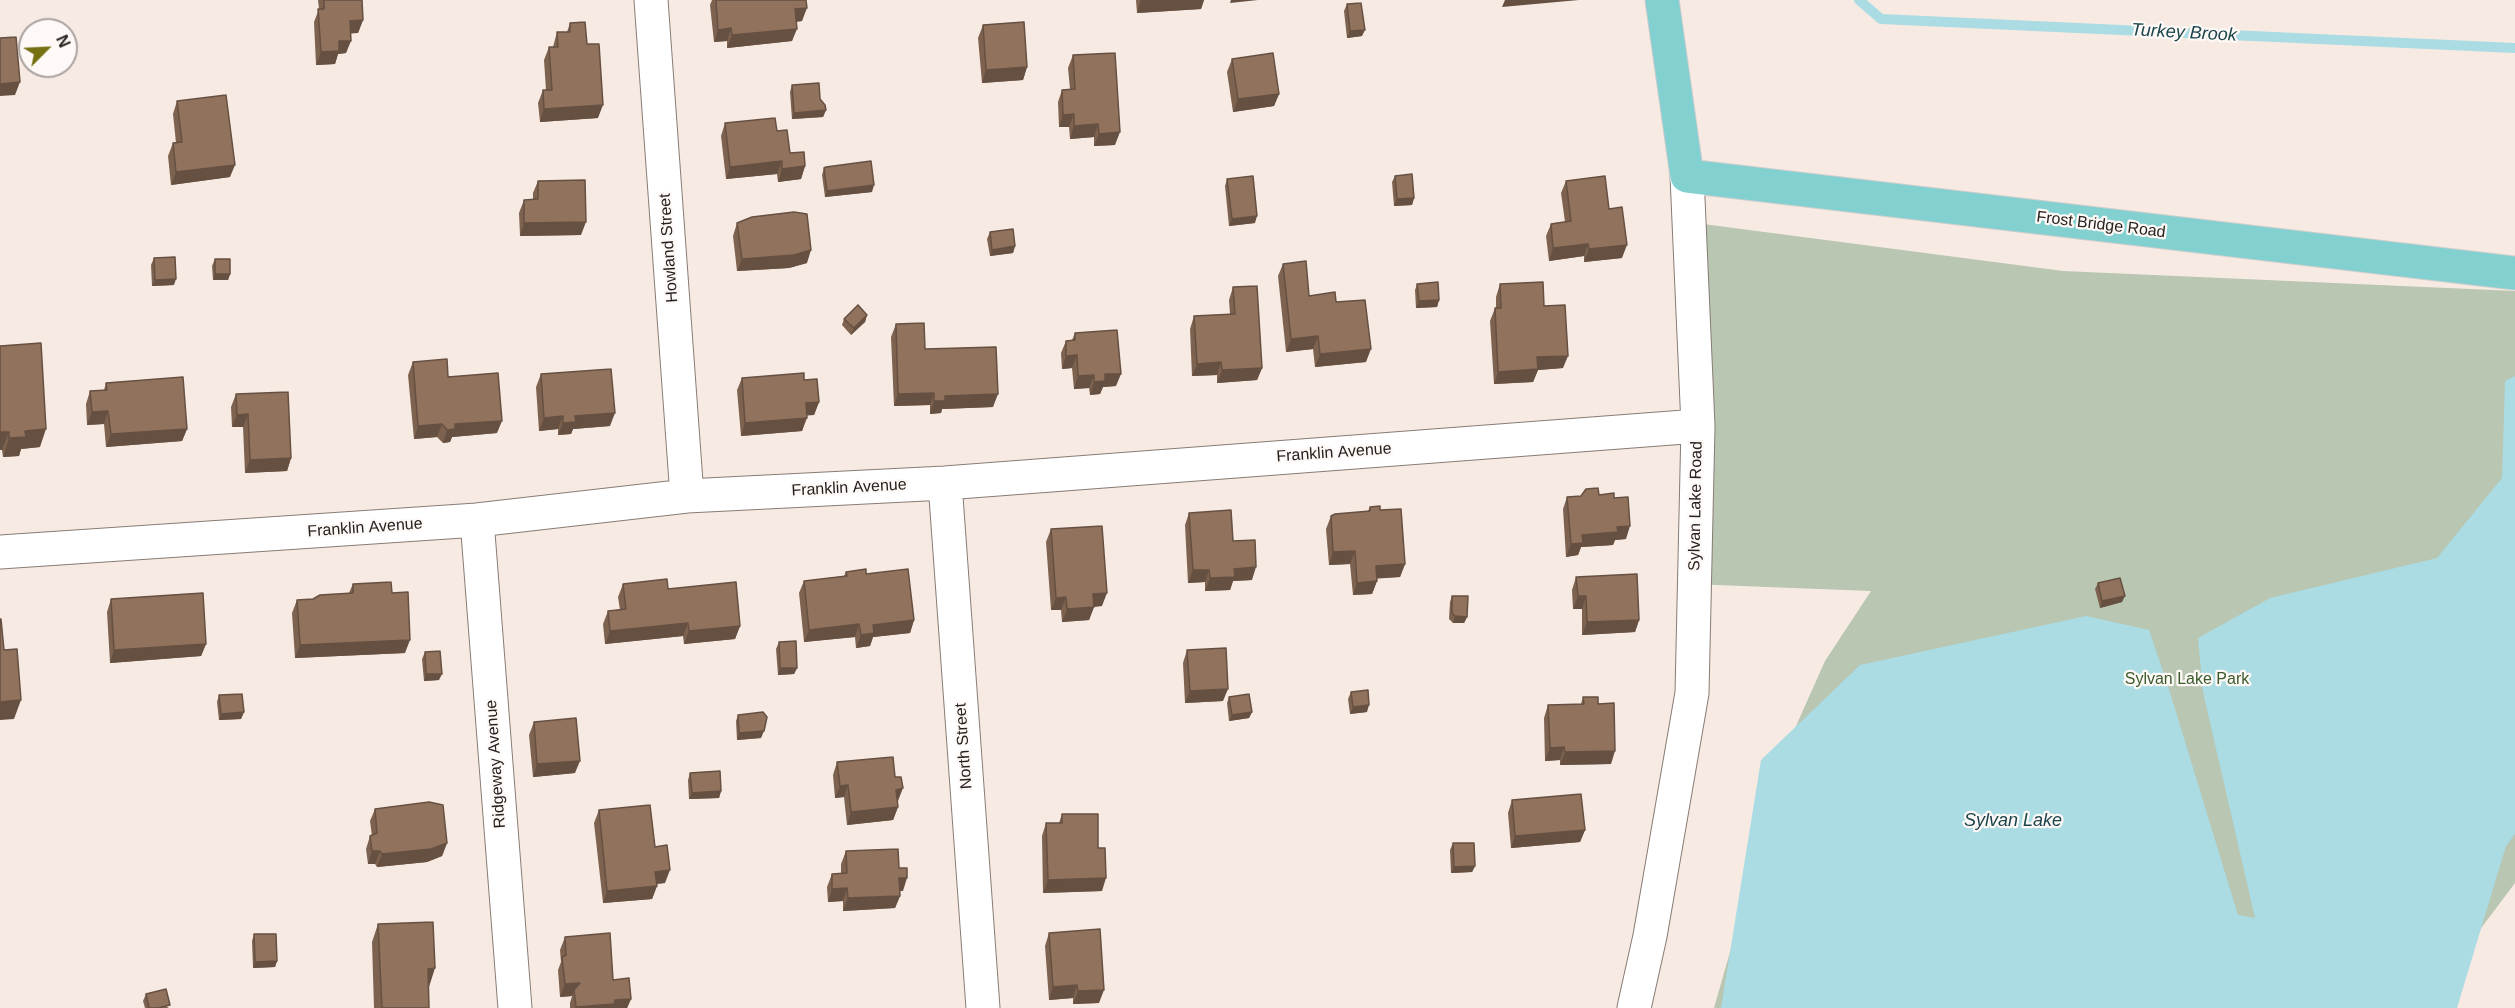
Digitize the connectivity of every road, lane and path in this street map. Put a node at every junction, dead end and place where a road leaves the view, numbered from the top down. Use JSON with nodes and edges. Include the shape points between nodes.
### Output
{"nodes":[{"id":1,"x":651,"y":0,"type":"edge"},
{"id":2,"x":1662,"y":0,"type":"edge"},
{"id":3,"x":1687,"y":176,"type":"junction"},
{"id":4,"x":2515,"y":273,"type":"edge"},
{"id":5,"x":1698,"y":426,"type":"junction"},
{"id":6,"x":945,"y":483,"type":"junction"},
{"id":7,"x":687,"y":496,"type":"junction"},
{"id":8,"x":477,"y":520,"type":"junction"},
{"id":9,"x":0,"y":552,"type":"edge"},
{"id":10,"x":515,"y":1008,"type":"edge"},
{"id":11,"x":983,"y":1008,"type":"edge"},
{"id":12,"x":1634,"y":1008,"type":"edge"}],
"edges":[{"from":1,"to":7,"type":"street","name":"Howland Street"},
{"from":2,"to":3,"type":"main road","name":"Sylvan Lake Road"},
{"from":3,"to":4,"type":"main road","name":"Frost Bridge Road"},
{"from":3,"to":5,"type":"street","name":"Sylvan Lake Road"},
{"from":5,"to":6,"type":"street","name":"Franklin Avenue"},
{"from":5,"to":12,"type":"street","name":"Sylvan Lake Road","via":[[1692,693]]},
{"from":6,"to":7,"type":"street","name":"Franklin Avenue"},
{"from":6,"to":11,"type":"street","name":"North Street"},
{"from":7,"to":8,"type":"street","name":"Franklin Avenue"},
{"from":8,"to":9,"type":"street","name":"Franklin Avenue"},
{"from":8,"to":10,"type":"street","name":"Ridgeway Avenue"}]}
